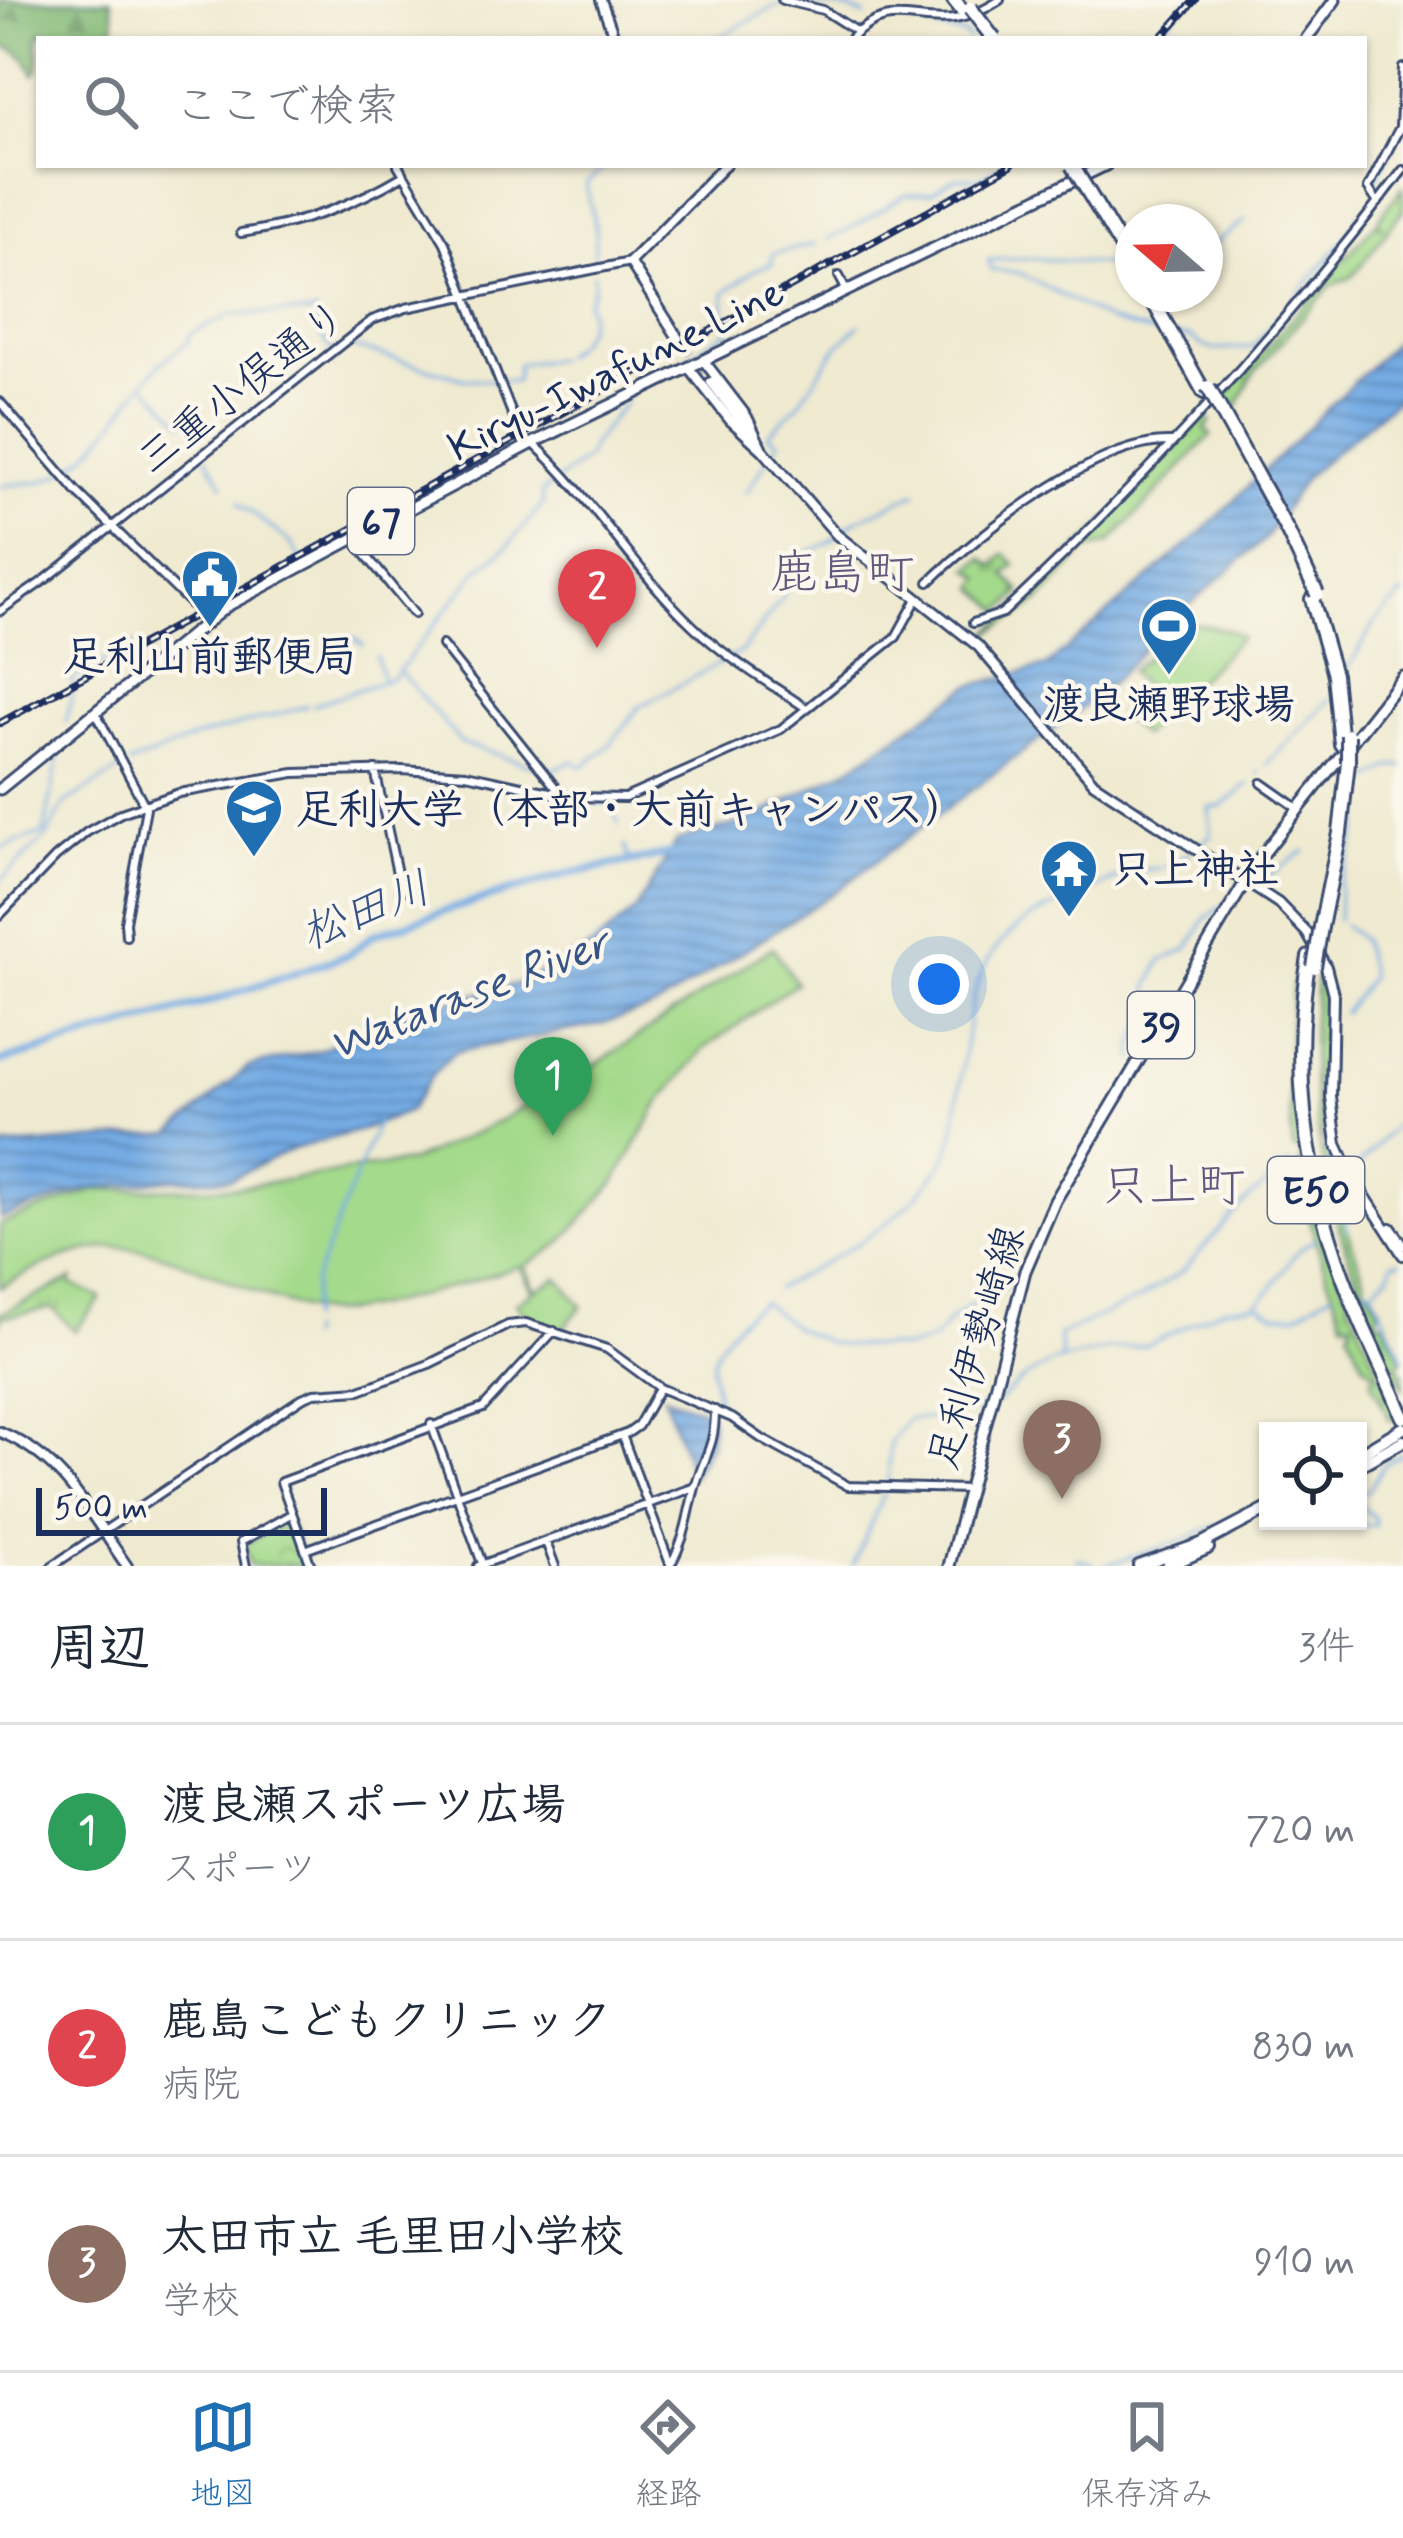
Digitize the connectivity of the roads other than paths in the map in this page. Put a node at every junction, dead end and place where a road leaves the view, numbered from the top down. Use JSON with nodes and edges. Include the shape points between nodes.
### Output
{"nodes":[{"id":1,"x":601,"y":0,"type":"edge"},
{"id":2,"x":782,"y":0,"type":"edge"},
{"id":3,"x":1000,"y":0,"type":"edge"},
{"id":4,"x":1335,"y":0,"type":"edge"},
{"id":5,"x":963,"y":5,"type":"edge"},
{"id":6,"x":857,"y":32,"type":"junction"},
{"id":7,"x":614,"y":36,"type":"edge"},
{"id":8,"x":853,"y":36,"type":"edge"},
{"id":9,"x":988,"y":36,"type":"edge"},
{"id":10,"x":1308,"y":36,"type":"edge"},
{"id":11,"x":1403,"y":68,"type":"edge"},
{"id":12,"x":400,"y":168,"type":"edge"},
{"id":13,"x":722,"y":168,"type":"edge"},
{"id":14,"x":1079,"y":168,"type":"edge"},
{"id":15,"x":1079,"y":168,"type":"edge"},
{"id":16,"x":1100,"y":168,"type":"edge"},
{"id":17,"x":1403,"y":170,"type":"edge"},
{"id":18,"x":404,"y":176,"type":"junction"},
{"id":19,"x":1378,"y":203,"type":"junction"},
{"id":20,"x":1115,"y":224,"type":"edge"},
{"id":21,"x":242,"y":233,"type":"dead end"},
{"id":22,"x":1115,"y":234,"type":"edge"},
{"id":23,"x":630,"y":262,"type":"junction"},
{"id":24,"x":839,"y":275,"type":"dead end"},
{"id":25,"x":848,"y":291,"type":"junction"},
{"id":26,"x":465,"y":298,"type":"junction"},
{"id":27,"x":1163,"y":312,"type":"edge"},
{"id":28,"x":678,"y":338,"type":"tunnel mouth"},
{"id":29,"x":704,"y":361,"type":"junction"},
{"id":30,"x":689,"y":368,"type":"junction"},
{"id":31,"x":711,"y":382,"type":"tunnel mouth"},
{"id":32,"x":0,"y":402,"type":"edge"},
{"id":33,"x":1171,"y":442,"type":"junction"},
{"id":34,"x":529,"y":445,"type":"junction"},
{"id":35,"x":763,"y":450,"type":"junction"},
{"id":36,"x":113,"y":526,"type":"junction"},
{"id":37,"x":351,"y":537,"type":"junction"},
{"id":38,"x":929,"y":583,"type":"dead end"},
{"id":39,"x":917,"y":599,"type":"junction"},
{"id":40,"x":0,"y":611,"type":"edge"},
{"id":41,"x":414,"y":614,"type":"dead end"},
{"id":42,"x":207,"y":620,"type":"junction"},
{"id":43,"x":973,"y":623,"type":"dead end"},
{"id":44,"x":442,"y":645,"type":"dead end"},
{"id":45,"x":1403,"y":677,"type":"edge"},
{"id":46,"x":806,"y":708,"type":"junction"},
{"id":47,"x":95,"y":712,"type":"junction"},
{"id":48,"x":374,"y":770,"type":"junction"},
{"id":49,"x":1262,"y":783,"type":"dead end"},
{"id":50,"x":0,"y":789,"type":"edge"},
{"id":51,"x":560,"y":794,"type":"junction"},
{"id":52,"x":145,"y":804,"type":"junction"},
{"id":53,"x":1299,"y":808,"type":"junction"},
{"id":54,"x":1246,"y":882,"type":"junction"},
{"id":55,"x":401,"y":892,"type":"dead end"},
{"id":56,"x":0,"y":915,"type":"edge"},
{"id":57,"x":126,"y":936,"type":"dead end"},
{"id":58,"x":1336,"y":1134,"type":"junction"},
{"id":59,"x":1403,"y":1245,"type":"edge"},
{"id":60,"x":1403,"y":1255,"type":"edge"},
{"id":61,"x":554,"y":1331,"type":"junction"},
{"id":62,"x":660,"y":1388,"type":"junction"},
{"id":63,"x":1402,"y":1408,"type":"edge"},
{"id":64,"x":715,"y":1410,"type":"junction"},
{"id":65,"x":431,"y":1424,"type":"junction"},
{"id":66,"x":0,"y":1432,"type":"edge"},
{"id":67,"x":622,"y":1435,"type":"junction"},
{"id":68,"x":1403,"y":1438,"type":"edge"},
{"id":69,"x":1367,"y":1457,"type":"edge"},
{"id":70,"x":695,"y":1487,"type":"junction"},
{"id":71,"x":968,"y":1489,"type":"junction"},
{"id":72,"x":458,"y":1495,"type":"junction"},
{"id":73,"x":647,"y":1504,"type":"junction"},
{"id":74,"x":291,"y":1514,"type":"junction"},
{"id":75,"x":1259,"y":1517,"type":"edge"},
{"id":76,"x":1229,"y":1533,"type":"junction"},
{"id":77,"x":104,"y":1534,"type":"junction"},
{"id":78,"x":546,"y":1542,"type":"junction"},
{"id":79,"x":305,"y":1550,"type":"junction"},
{"id":80,"x":481,"y":1565,"type":"edge"},
{"id":81,"x":52,"y":1566,"type":"edge"},
{"id":82,"x":128,"y":1566,"type":"edge"},
{"id":83,"x":247,"y":1566,"type":"edge"},
{"id":84,"x":311,"y":1566,"type":"edge"},
{"id":85,"x":555,"y":1566,"type":"edge"},
{"id":86,"x":671,"y":1566,"type":"edge"},
{"id":87,"x":949,"y":1566,"type":"edge"},
{"id":88,"x":1123,"y":1566,"type":"edge"},
{"id":89,"x":1139,"y":1566,"type":"edge"},
{"id":90,"x":1155,"y":1566,"type":"edge"},
{"id":91,"x":1168,"y":1566,"type":"edge"}],
"edges":[{"from":1,"to":7,"type":"main road"},
{"from":2,"to":6,"type":"street","via":[[823,10]]},
{"from":3,"to":6,"type":"street","via":[[964,17],[894,15]]},
{"from":4,"to":10,"type":"main road"},
{"from":5,"to":9,"type":"highway","bridge":true},
{"from":6,"to":8,"type":"street"},
{"from":11,"to":19,"type":"street","via":[[1400,127],[1368,188]]},
{"from":12,"to":18,"type":"street"},
{"from":13,"to":23,"type":"main road"},
{"from":14,"to":20,"type":"highway","bridge":true},
{"from":15,"to":22,"type":"highway","bridge":true},
{"from":16,"to":25,"type":"main road","name":"Kiryu-Iwafune Line","number":"67"},
{"from":17,"to":19,"type":"street"},
{"from":18,"to":21,"type":"street","via":[[342,208]]},
{"from":18,"to":26,"type":"street","via":[[445,243]]},
{"from":19,"to":33,"type":"street"},
{"from":23,"to":26,"type":"street","name":"三重小俣通り"},
{"from":23,"to":28,"type":"main road"},
{"from":24,"to":25,"type":"street"},
{"from":25,"to":29,"type":"main road","name":"Kiryu-Iwafune Line","number":"67"},
{"from":26,"to":34,"type":"street"},
{"from":26,"to":36,"type":"street","name":"三重小俣通り","via":[[362,326]]},
{"from":27,"to":63,"type":"highway","number":"E50","bridge":true,"via":[[1315,596],[1342,674],[1344,765],[1311,962],[1307,1056],[1316,1164],[1343,1260]]},
{"from":29,"to":30,"type":"main road","name":"Kiryu-Iwafune Line","number":"67"},
{"from":29,"to":35,"type":"main road"},
{"from":30,"to":34,"type":"main road","name":"Kiryu-Iwafune Line","number":"67"},
{"from":30,"to":35,"type":"main road"},
{"from":31,"to":35,"type":"main road"},
{"from":32,"to":36,"type":"street"},
{"from":33,"to":38,"type":"street","via":[[1097,462],[1005,518]]},
{"from":33,"to":43,"type":"street","via":[[1003,613]]},
{"from":34,"to":37,"type":"main road","name":"Kiryu-Iwafune Line","number":"67"},
{"from":34,"to":46,"type":"street","via":[[578,486],[689,623]]},
{"from":35,"to":39,"type":"main road","via":[[837,535]]},
{"from":36,"to":40,"type":"street","name":"三重小俣通り"},
{"from":36,"to":42,"type":"street"},
{"from":37,"to":41,"type":"street"},
{"from":37,"to":42,"type":"main road","name":"Kiryu-Iwafune Line","number":"67"},
{"from":39,"to":46,"type":"street","via":[[896,637]]},
{"from":39,"to":54,"type":"main road","via":[[978,646],[1094,783]]},
{"from":42,"to":47,"type":"main road","name":"Kiryu-Iwafune Line","number":"67"},
{"from":44,"to":51,"type":"street"},
{"from":45,"to":53,"type":"main road","name":"足利伊勢崎線","number":"39"},
{"from":46,"to":51,"type":"street","via":[[774,734],[625,798]]},
{"from":47,"to":50,"type":"main road","name":"Kiryu-Iwafune Line","number":"67"},
{"from":47,"to":52,"type":"street"},
{"from":48,"to":51,"type":"street","via":[[466,774]]},
{"from":48,"to":52,"type":"street","via":[[282,775]]},
{"from":48,"to":55,"type":"street"},
{"from":49,"to":53,"type":"street"},
{"from":52,"to":56,"type":"street","via":[[87,832]]},
{"from":52,"to":57,"type":"street"},
{"from":53,"to":54,"type":"main road","name":"足利伊勢崎線","number":"39"},
{"from":54,"to":58,"type":"main road","via":[[1298,922],[1326,967],[1334,1000]]},
{"from":54,"to":71,"type":"main road","name":"足利伊勢崎線","number":"39","via":[[1048,1215],[1025,1271]]},
{"from":58,"to":59,"type":"main road"},
{"from":58,"to":60,"type":"main road","via":[[1350,1173]]},
{"from":61,"to":62,"type":"street","via":[[607,1349]]},
{"from":61,"to":65,"type":"street","via":[[488,1404]]},
{"from":61,"to":77,"type":"street","via":[[512,1324],[360,1390],[302,1399]]},
{"from":62,"to":64,"type":"street"},
{"from":62,"to":67,"type":"street","via":[[638,1426]]},
{"from":64,"to":70,"type":"street","via":[[714,1443]]},
{"from":64,"to":71,"type":"street","via":[[848,1486]]},
{"from":65,"to":72,"type":"street"},
{"from":65,"to":74,"type":"street","via":[[284,1479]]},
{"from":66,"to":77,"type":"main road","via":[[52,1463]]},
{"from":67,"to":72,"type":"street"},
{"from":67,"to":73,"type":"street"},
{"from":68,"to":69,"type":"highway"},
{"from":70,"to":73,"type":"street"},
{"from":70,"to":86,"type":"street","via":[[686,1539]]},
{"from":71,"to":87,"type":"main road","name":"足利伊勢崎線","number":"39"},
{"from":72,"to":79,"type":"street"},
{"from":72,"to":80,"type":"street"},
{"from":73,"to":78,"type":"street"},
{"from":73,"to":86,"type":"street"},
{"from":74,"to":79,"type":"street"},
{"from":74,"to":83,"type":"street","via":[[241,1542]]},
{"from":75,"to":76,"type":"highway"},
{"from":76,"to":88,"type":"highway"},
{"from":76,"to":89,"type":"highway"},
{"from":76,"to":90,"type":"highway"},
{"from":76,"to":91,"type":"highway"},
{"from":77,"to":81,"type":"street"},
{"from":77,"to":82,"type":"main road"},
{"from":78,"to":80,"type":"street"},
{"from":78,"to":85,"type":"street"},
{"from":79,"to":84,"type":"street"}]}
